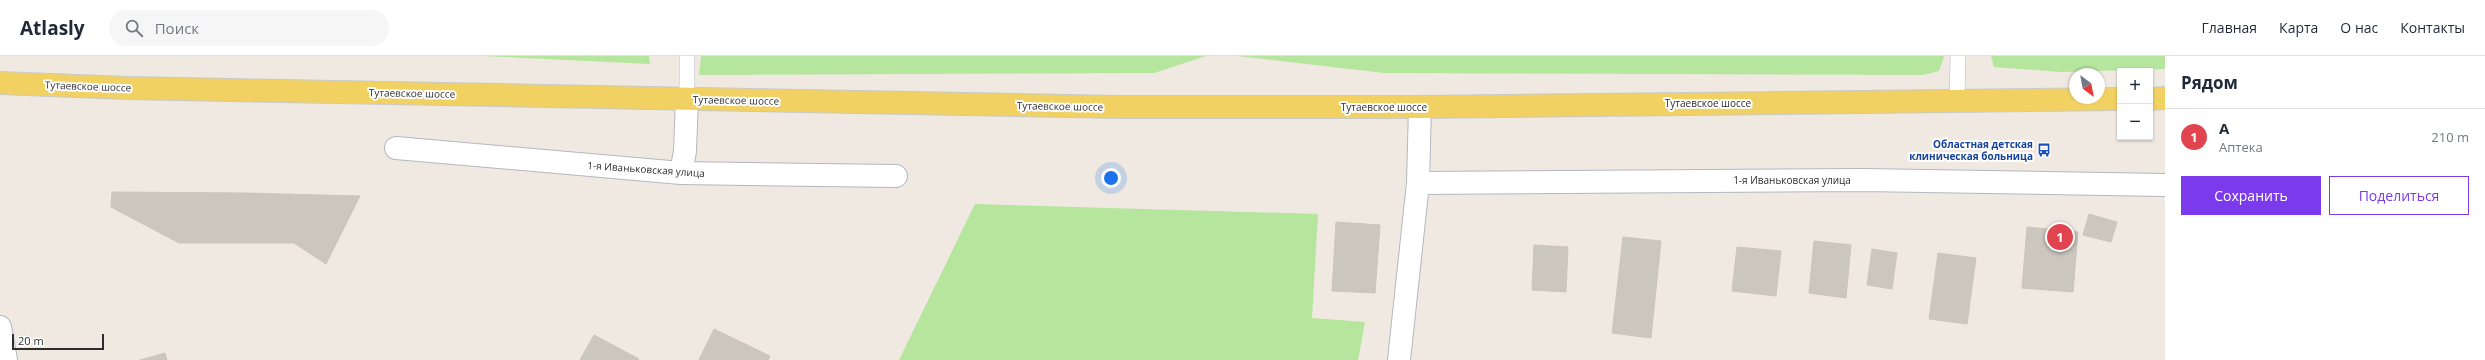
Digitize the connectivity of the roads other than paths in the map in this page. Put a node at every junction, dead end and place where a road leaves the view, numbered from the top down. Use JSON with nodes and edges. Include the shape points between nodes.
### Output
{"nodes":[{"id":1,"x":687,"y":56,"type":"edge"},
{"id":2,"x":1958,"y":56,"type":"edge"},
{"id":3,"x":0,"y":83,"type":"edge"},
{"id":4,"x":2165,"y":98,"type":"edge"},
{"id":5,"x":687,"y":99,"type":"junction"},
{"id":6,"x":2117,"y":99,"type":"edge"},
{"id":7,"x":2153,"y":99,"type":"edge"},
{"id":8,"x":1957,"y":101,"type":"junction"},
{"id":9,"x":1420,"y":107,"type":"junction"},
{"id":10,"x":396,"y":148,"type":"dead end"},
{"id":11,"x":681,"y":173,"type":"junction"},
{"id":12,"x":896,"y":176,"type":"dead end"},
{"id":13,"x":1418,"y":183,"type":"junction"},
{"id":14,"x":2165,"y":185,"type":"edge"},
{"id":15,"x":0,"y":327,"type":"edge"},
{"id":16,"x":6,"y":360,"type":"edge"},
{"id":17,"x":1399,"y":360,"type":"edge"}],
"edges":[{"from":1,"to":5,"type":"lane"},
{"from":2,"to":8,"type":"lane"},
{"from":3,"to":5,"type":"main road","name":"Тутаевское шоссе"},
{"from":4,"to":7,"type":"main road"},
{"from":5,"to":9,"type":"main road","name":"Тутаевское шоссе","via":[[1116,107]]},
{"from":5,"to":11,"type":"street","via":[[685,151]]},
{"from":6,"to":8,"type":"main road","name":"Тутаевское шоссе"},
{"from":8,"to":9,"type":"main road","name":"Тутаевское шоссе"},
{"from":9,"to":13,"type":"street"},
{"from":10,"to":11,"type":"street","name":"1-я Иваньковская улица"},
{"from":11,"to":12,"type":"street","name":"1-я Иваньковская улица"},
{"from":13,"to":14,"type":"street","name":"1-я Иваньковская улица","via":[[1863,180]]},
{"from":13,"to":17,"type":"street"},
{"from":15,"to":16,"type":"street"}]}
